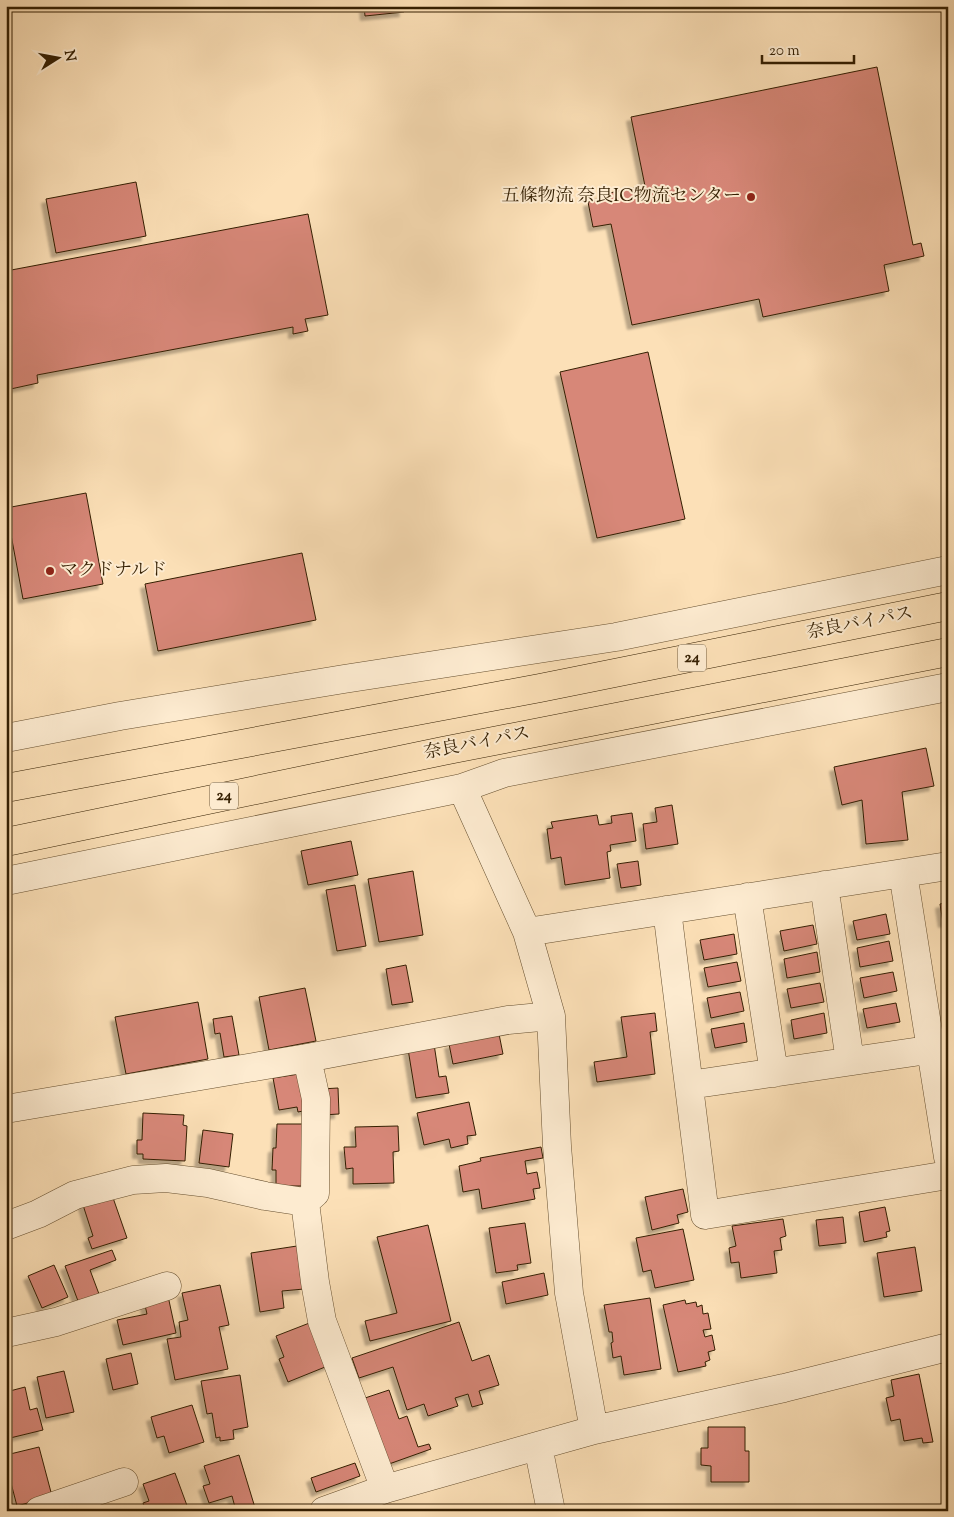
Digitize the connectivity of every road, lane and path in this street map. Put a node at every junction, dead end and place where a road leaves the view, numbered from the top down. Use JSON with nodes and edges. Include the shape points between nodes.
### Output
{"nodes":[{"id":1,"x":948,"y":570,"type":"edge"},
{"id":2,"x":948,"y":606,"type":"edge"},
{"id":3,"x":948,"y":652,"type":"edge"},
{"id":4,"x":948,"y":687,"type":"edge"},
{"id":5,"x":6,"y":738,"type":"edge"},
{"id":6,"x":6,"y":788,"type":"edge"},
{"id":7,"x":462,"y":788,"type":"junction"},
{"id":8,"x":6,"y":842,"type":"edge"},
{"id":9,"x":948,"y":866,"type":"edge"},
{"id":10,"x":903,"y":872,"type":"junction"},
{"id":11,"x":6,"y":882,"type":"edge"},
{"id":12,"x":824,"y":885,"type":"junction"},
{"id":13,"x":747,"y":897,"type":"junction"},
{"id":14,"x":667,"y":910,"type":"junction"},
{"id":15,"x":527,"y":932,"type":"junction"},
{"id":16,"x":551,"y":1016,"type":"junction"},
{"id":17,"x":939,"y":1048,"type":"edge"},
{"id":18,"x":307,"y":1058,"type":"junction"},
{"id":19,"x":850,"y":1061,"type":"junction"},
{"id":20,"x":774,"y":1073,"type":"junction"},
{"id":21,"x":689,"y":1085,"type":"junction"},
{"id":22,"x":6,"y":1109,"type":"edge"},
{"id":23,"x":948,"y":1157,"type":"edge"},
{"id":24,"x":948,"y":1175,"type":"edge"},
{"id":25,"x":305,"y":1202,"type":"junction"},
{"id":26,"x":6,"y":1226,"type":"edge"},
{"id":27,"x":167,"y":1286,"type":"dead end"},
{"id":28,"x":6,"y":1334,"type":"edge"},
{"id":29,"x":948,"y":1347,"type":"edge"},
{"id":30,"x":594,"y":1430,"type":"junction"},
{"id":31,"x":538,"y":1446,"type":"junction"},
{"id":32,"x":124,"y":1482,"type":"dead end"},
{"id":33,"x":385,"y":1489,"type":"junction"},
{"id":34,"x":38,"y":1511,"type":"edge"},
{"id":35,"x":324,"y":1511,"type":"edge"},
{"id":36,"x":551,"y":1511,"type":"edge"}],
"edges":[{"from":1,"to":5,"type":"street","via":[[616,637],[266,691]]},
{"from":2,"to":6,"type":"highway","name":"奈良バイパス","number":"24","via":[[540,688]]},
{"from":3,"to":8,"type":"highway","name":"奈良バイパス","number":"24","via":[[443,751]]},
{"from":4,"to":7,"type":"street","via":[[504,773]]},
{"from":7,"to":11,"type":"street"},
{"from":7,"to":15,"type":"street"},
{"from":9,"to":10,"type":"street"},
{"from":10,"to":12,"type":"street"},
{"from":10,"to":17,"type":"street"},
{"from":12,"to":13,"type":"street"},
{"from":12,"to":19,"type":"street"},
{"from":13,"to":14,"type":"street"},
{"from":13,"to":20,"type":"street"},
{"from":14,"to":15,"type":"street"},
{"from":14,"to":21,"type":"street"},
{"from":15,"to":16,"type":"street"},
{"from":16,"to":18,"type":"street","via":[[508,1020]]},
{"from":16,"to":30,"type":"street","via":[[569,1293]]},
{"from":17,"to":19,"type":"street"},
{"from":17,"to":23,"type":"street"},
{"from":18,"to":22,"type":"street"},
{"from":18,"to":25,"type":"street","via":[[316,1099],[316,1141],[314,1193]]},
{"from":19,"to":20,"type":"street"},
{"from":20,"to":21,"type":"street"},
{"from":21,"to":24,"type":"street","via":[[706,1215]]},
{"from":25,"to":26,"type":"street","via":[[208,1183],[166,1178],[133,1180],[75,1195]]},
{"from":25,"to":33,"type":"street","via":[[322,1321]]},
{"from":27,"to":28,"type":"street","via":[[56,1322]]},
{"from":29,"to":30,"type":"street"},
{"from":30,"to":31,"type":"street"},
{"from":31,"to":33,"type":"street"},
{"from":31,"to":36,"type":"street"},
{"from":32,"to":34,"type":"street"},
{"from":33,"to":35,"type":"street"}]}
